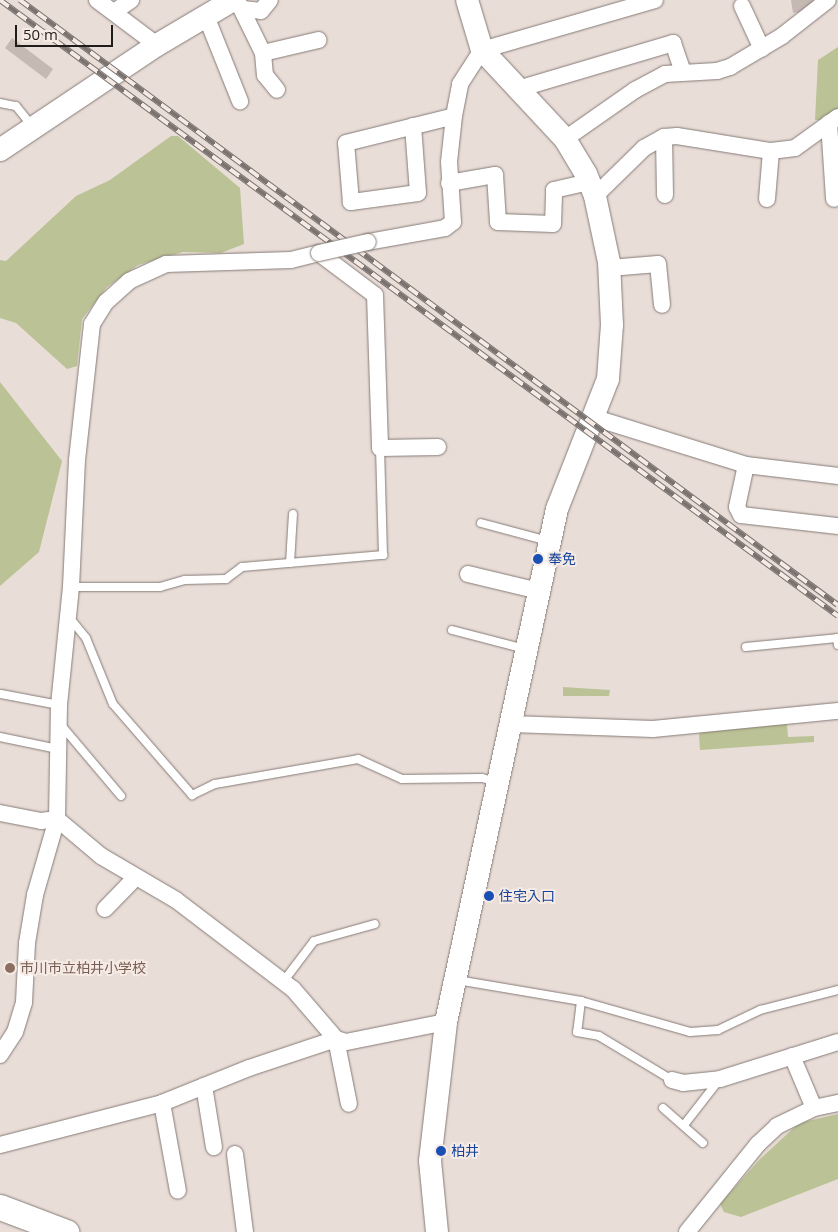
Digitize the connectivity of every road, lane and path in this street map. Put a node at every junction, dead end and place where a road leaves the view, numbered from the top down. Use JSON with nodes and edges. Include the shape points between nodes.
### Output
{"nodes":[{"id":1,"x":97,"y":0,"type":"edge"},
{"id":2,"x":131,"y":0,"type":"edge"},
{"id":3,"x":270,"y":0,"type":"edge"},
{"id":4,"x":467,"y":0,"type":"edge"},
{"id":5,"x":655,"y":0,"type":"edge"},
{"id":6,"x":828,"y":0,"type":"edge"},
{"id":7,"x":238,"y":3,"type":"edge"},
{"id":8,"x":742,"y":6,"type":"dead end"},
{"id":9,"x":114,"y":12,"type":"junction"},
{"id":10,"x":206,"y":16,"type":"junction"},
{"id":11,"x":320,"y":40,"type":"dead end"},
{"id":12,"x":157,"y":45,"type":"junction"},
{"id":13,"x":762,"y":49,"type":"junction"},
{"id":14,"x":482,"y":50,"type":"junction"},
{"id":15,"x":263,"y":53,"type":"junction"},
{"id":16,"x":683,"y":72,"type":"junction"},
{"id":17,"x":518,"y":89,"type":"junction"},
{"id":18,"x":277,"y":90,"type":"dead end"},
{"id":19,"x":240,"y":101,"type":"dead end"},
{"id":20,"x":0,"y":103,"type":"edge"},
{"id":21,"x":454,"y":116,"type":"junction"},
{"id":22,"x":834,"y":120,"type":"edge"},
{"id":23,"x":413,"y":126,"type":"junction"},
{"id":24,"x":35,"y":129,"type":"junction"},
{"id":25,"x":664,"y":138,"type":"junction"},
{"id":26,"x":565,"y":139,"type":"junction"},
{"id":27,"x":0,"y":150,"type":"edge"},
{"id":28,"x":771,"y":151,"type":"junction"},
{"id":29,"x":449,"y":183,"type":"junction"},
{"id":30,"x":592,"y":189,"type":"junction"},
{"id":31,"x":665,"y":195,"type":"dead end"},
{"id":32,"x":834,"y":199,"type":"dead end"},
{"id":33,"x":767,"y":200,"type":"dead end"},
{"id":34,"x":319,"y":253,"type":"junction"},
{"id":35,"x":610,"y":268,"type":"junction"},
{"id":36,"x":662,"y":305,"type":"dead end"},
{"id":37,"x":595,"y":418,"type":"junction"},
{"id":38,"x":438,"y":447,"type":"dead end"},
{"id":39,"x":380,"y":448,"type":"junction"},
{"id":40,"x":746,"y":465,"type":"junction"},
{"id":41,"x":838,"y":476,"type":"edge"},
{"id":42,"x":293,"y":514,"type":"dead end"},
{"id":43,"x":481,"y":523,"type":"dead end"},
{"id":44,"x":838,"y":526,"type":"edge"},
{"id":45,"x":550,"y":542,"type":"junction"},
{"id":46,"x":290,"y":563,"type":"junction"},
{"id":47,"x":468,"y":574,"type":"dead end"},
{"id":48,"x":71,"y":587,"type":"junction"},
{"id":49,"x":539,"y":591,"type":"junction"},
{"id":50,"x":68,"y":616,"type":"junction"},
{"id":51,"x":452,"y":630,"type":"dead end"},
{"id":52,"x":838,"y":644,"type":"edge"},
{"id":53,"x":746,"y":646,"type":"dead end"},
{"id":54,"x":527,"y":649,"type":"junction"},
{"id":55,"x":1,"y":694,"type":"edge"},
{"id":56,"x":59,"y":705,"type":"junction"},
{"id":57,"x":838,"y":711,"type":"edge"},
{"id":58,"x":59,"y":723,"type":"junction"},
{"id":59,"x":510,"y":724,"type":"junction"},
{"id":60,"x":0,"y":737,"type":"edge"},
{"id":61,"x":58,"y":749,"type":"junction"},
{"id":62,"x":498,"y":782,"type":"junction"},
{"id":63,"x":121,"y":796,"type":"dead end"},
{"id":64,"x":0,"y":812,"type":"edge"},
{"id":65,"x":56,"y":819,"type":"junction"},
{"id":66,"x":135,"y":878,"type":"junction"},
{"id":67,"x":105,"y":909,"type":"dead end"},
{"id":68,"x":376,"y":924,"type":"dead end"},
{"id":69,"x":456,"y":980,"type":"junction"},
{"id":70,"x":283,"y":982,"type":"junction"},
{"id":71,"x":838,"y":990,"type":"edge"},
{"id":72,"x":581,"y":1001,"type":"junction"},
{"id":73,"x":446,"y":1022,"type":"junction"},
{"id":74,"x":336,"y":1039,"type":"junction"},
{"id":75,"x":838,"y":1042,"type":"edge"},
{"id":76,"x":0,"y":1055,"type":"edge"},
{"id":77,"x":792,"y":1056,"type":"junction"},
{"id":78,"x":720,"y":1079,"type":"junction"},
{"id":79,"x":672,"y":1080,"type":"joint"},
{"id":80,"x":204,"y":1086,"type":"junction"},
{"id":81,"x":162,"y":1103,"type":"junction"},
{"id":82,"x":838,"y":1103,"type":"edge"},
{"id":83,"x":349,"y":1104,"type":"dead end"},
{"id":84,"x":663,"y":1108,"type":"dead end"},
{"id":85,"x":814,"y":1108,"type":"junction"},
{"id":86,"x":684,"y":1125,"type":"junction"},
{"id":87,"x":703,"y":1143,"type":"dead end"},
{"id":88,"x":0,"y":1145,"type":"edge"},
{"id":89,"x":214,"y":1147,"type":"dead end"},
{"id":90,"x":235,"y":1154,"type":"dead end"},
{"id":91,"x":178,"y":1191,"type":"dead end"},
{"id":92,"x":0,"y":1207,"type":"edge"},
{"id":93,"x":66,"y":1232,"type":"edge"},
{"id":94,"x":245,"y":1232,"type":"edge"},
{"id":95,"x":437,"y":1232,"type":"edge"},
{"id":96,"x":687,"y":1232,"type":"edge"}],
"edges":[{"from":1,"to":9,"type":"street"},
{"from":2,"to":9,"type":"street"},
{"from":3,"to":7,"type":"street","via":[[261,11]]},
{"from":4,"to":14,"type":"street"},
{"from":5,"to":14,"type":"street"},
{"from":6,"to":13,"type":"street"},
{"from":7,"to":10,"type":"street"},
{"from":7,"to":15,"type":"street"},
{"from":8,"to":13,"type":"street"},
{"from":9,"to":12,"type":"street"},
{"from":10,"to":12,"type":"street"},
{"from":10,"to":19,"type":"street"},
{"from":11,"to":15,"type":"street"},
{"from":12,"to":24,"type":"street"},
{"from":13,"to":16,"type":"street","via":[[717,71]]},
{"from":14,"to":17,"type":"street"},
{"from":14,"to":21,"type":"street","via":[[460,84]]},
{"from":15,"to":18,"type":"street","via":[[265,75]]},
{"from":16,"to":17,"type":"street","via":[[673,44]]},
{"from":16,"to":26,"type":"street","via":[[666,74],[636,90]]},
{"from":17,"to":26,"type":"street"},
{"from":20,"to":24,"type":"lane","via":[[16,106]]},
{"from":21,"to":23,"type":"street"},
{"from":21,"to":29,"type":"street"},
{"from":22,"to":28,"type":"street","via":[[795,148]]},
{"from":22,"to":32,"type":"street"},
{"from":23,"to":23,"type":"street","via":[[346,143],[351,202],[418,193]]},
{"from":24,"to":27,"type":"street"},
{"from":25,"to":28,"type":"street","via":[[677,136]]},
{"from":25,"to":30,"type":"street","via":[[644,148]]},
{"from":25,"to":31,"type":"street"},
{"from":26,"to":30,"type":"street"},
{"from":28,"to":33,"type":"street"},
{"from":29,"to":30,"type":"street","via":[[496,176],[498,222],[553,224],[554,190]]},
{"from":29,"to":34,"type":"street","bridge":true,"via":[[453,222],[445,228]]},
{"from":30,"to":35,"type":"street"},
{"from":34,"to":39,"type":"street","via":[[375,295]]},
{"from":34,"to":48,"type":"street","via":[[291,260],[166,264],[129,281],[106,302],[92,324],[77,460]]},
{"from":35,"to":36,"type":"street","via":[[658,264]]},
{"from":35,"to":37,"type":"street","via":[[612,325],[608,379]]},
{"from":37,"to":40,"type":"street"},
{"from":37,"to":45,"type":"street","via":[[557,509]]},
{"from":38,"to":39,"type":"street"},
{"from":39,"to":46,"type":"lane","via":[[383,555]]},
{"from":40,"to":41,"type":"street"},
{"from":40,"to":44,"type":"street","via":[[737,507],[741,515]]},
{"from":42,"to":46,"type":"lane"},
{"from":43,"to":45,"type":"lane"},
{"from":45,"to":49,"type":"street"},
{"from":46,"to":48,"type":"lane","via":[[242,567],[226,579],[185,580],[160,587]]},
{"from":47,"to":49,"type":"street"},
{"from":48,"to":50,"type":"street"},
{"from":49,"to":54,"type":"street"},
{"from":50,"to":56,"type":"street"},
{"from":50,"to":62,"type":"lane","via":[[86,638],[113,704],[192,795],[215,784],[358,759],[402,779],[482,778]]},
{"from":51,"to":54,"type":"lane"},
{"from":52,"to":53,"type":"lane","via":[[837,638]]},
{"from":54,"to":59,"type":"street"},
{"from":55,"to":56,"type":"lane"},
{"from":56,"to":58,"type":"street"},
{"from":57,"to":59,"type":"street","via":[[653,729]]},
{"from":58,"to":61,"type":"street"},
{"from":58,"to":63,"type":"lane"},
{"from":59,"to":62,"type":"street"},
{"from":60,"to":61,"type":"lane"},
{"from":61,"to":65,"type":"street"},
{"from":62,"to":69,"type":"street"},
{"from":64,"to":65,"type":"street","via":[[41,821]]},
{"from":65,"to":66,"type":"street","via":[[101,856]]},
{"from":65,"to":76,"type":"street","via":[[34,895],[27,943],[24,1002],[15,1032]]},
{"from":66,"to":67,"type":"street"},
{"from":66,"to":70,"type":"street","via":[[176,900]]},
{"from":68,"to":70,"type":"lane","via":[[314,941]]},
{"from":69,"to":72,"type":"lane"},
{"from":69,"to":73,"type":"street"},
{"from":70,"to":74,"type":"street"},
{"from":71,"to":72,"type":"lane","via":[[760,1010],[718,1030],[690,1032]]},
{"from":72,"to":79,"type":"lane","via":[[577,1032],[599,1036]]},
{"from":73,"to":74,"type":"street","via":[[346,1042]]},
{"from":73,"to":95,"type":"street","via":[[430,1161]]},
{"from":74,"to":80,"type":"street"},
{"from":74,"to":83,"type":"street"},
{"from":75,"to":77,"type":"street"},
{"from":77,"to":78,"type":"street"},
{"from":77,"to":85,"type":"street"},
{"from":78,"to":79,"type":"street","via":[[683,1083]]},
{"from":78,"to":86,"type":"lane"},
{"from":80,"to":81,"type":"street"},
{"from":80,"to":89,"type":"street"},
{"from":81,"to":88,"type":"street"},
{"from":81,"to":91,"type":"street"},
{"from":82,"to":85,"type":"street"},
{"from":84,"to":86,"type":"lane"},
{"from":85,"to":96,"type":"street","via":[[777,1126],[758,1144]]},
{"from":86,"to":87,"type":"lane"},
{"from":90,"to":94,"type":"street"},
{"from":92,"to":93,"type":"main road"}]}
